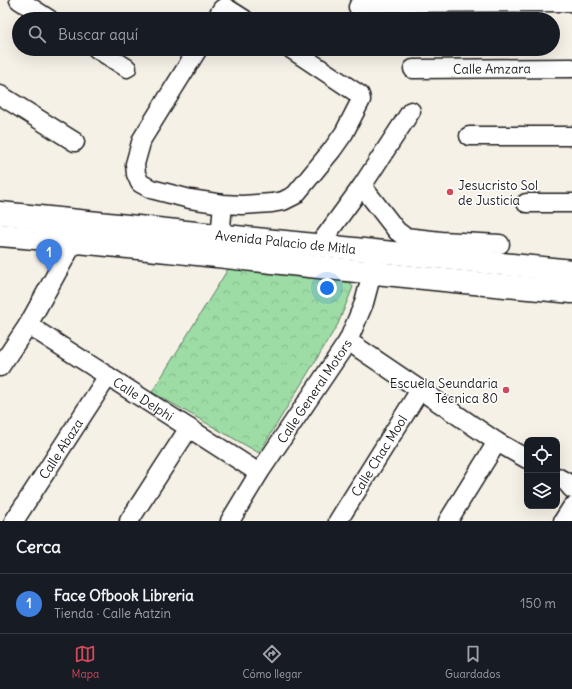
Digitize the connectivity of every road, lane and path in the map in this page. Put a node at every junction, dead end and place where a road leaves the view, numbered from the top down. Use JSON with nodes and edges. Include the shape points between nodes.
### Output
{"nodes":[{"id":1,"x":18,"y":0,"type":"edge"},
{"id":2,"x":572,"y":2,"type":"edge"},
{"id":3,"x":358,"y":7,"type":"dead end"},
{"id":4,"x":38,"y":12,"type":"edge"},
{"id":5,"x":220,"y":12,"type":"edge"},
{"id":6,"x":233,"y":12,"type":"edge"},
{"id":7,"x":108,"y":56,"type":"edge"},
{"id":8,"x":194,"y":56,"type":"edge"},
{"id":9,"x":302,"y":56,"type":"edge"},
{"id":10,"x":127,"y":68,"type":"dead end"},
{"id":11,"x":572,"y":68,"type":"edge"},
{"id":12,"x":413,"y":69,"type":"dead end"},
{"id":13,"x":0,"y":95,"type":"edge"},
{"id":14,"x":411,"y":111,"type":"dead end"},
{"id":15,"x":469,"y":136,"type":"dead end"},
{"id":16,"x":572,"y":136,"type":"edge"},
{"id":17,"x":75,"y":142,"type":"dead end"},
{"id":18,"x":362,"y":186,"type":"junction"},
{"id":19,"x":526,"y":203,"type":"dead end"},
{"id":20,"x":572,"y":203,"type":"edge"},
{"id":21,"x":223,"y":204,"type":"junction"},
{"id":22,"x":0,"y":213,"type":"edge"},
{"id":23,"x":85,"y":222,"type":"junction"},
{"id":24,"x":0,"y":235,"type":"edge"},
{"id":25,"x":74,"y":242,"type":"junction"},
{"id":26,"x":500,"y":244,"type":"dead end"},
{"id":27,"x":219,"y":246,"type":"junction"},
{"id":28,"x":319,"y":246,"type":"junction"},
{"id":29,"x":440,"y":250,"type":"junction"},
{"id":30,"x":375,"y":251,"type":"junction"},
{"id":31,"x":572,"y":271,"type":"edge"},
{"id":32,"x":372,"y":273,"type":"junction"},
{"id":33,"x":572,"y":292,"type":"edge"},
{"id":34,"x":28,"y":325,"type":"junction"},
{"id":35,"x":348,"y":342,"type":"junction"},
{"id":36,"x":0,"y":367,"type":"edge"},
{"id":37,"x":108,"y":376,"type":"junction"},
{"id":38,"x":420,"y":390,"type":"junction"},
{"id":39,"x":189,"y":428,"type":"junction"},
{"id":40,"x":498,"y":442,"type":"junction"},
{"id":41,"x":524,"y":457,"type":"edge"},
{"id":42,"x":259,"y":474,"type":"junction"},
{"id":43,"x":560,"y":479,"type":"edge"},
{"id":44,"x":572,"y":489,"type":"edge"},
{"id":45,"x":572,"y":507,"type":"edge"},
{"id":46,"x":14,"y":521,"type":"edge"},
{"id":47,"x":129,"y":521,"type":"edge"},
{"id":48,"x":230,"y":521,"type":"edge"},
{"id":49,"x":338,"y":521,"type":"edge"},
{"id":50,"x":448,"y":521,"type":"edge"},
{"id":51,"x":563,"y":521,"type":"edge"}],
"edges":[{"from":1,"to":4,"type":"street"},
{"from":2,"to":3,"type":"street","via":[[367,3]]},
{"from":5,"to":6,"type":"street","via":[[225,7]]},
{"from":7,"to":10,"type":"street"},
{"from":8,"to":21,"type":"street","via":[[142,139],[135,164],[136,174],[140,183],[151,189]]},
{"from":9,"to":21,"type":"street","via":[[360,95],[361,100],[340,139],[295,195],[272,203]]},
{"from":11,"to":12,"type":"street","name":"Calle Amzara"},
{"from":13,"to":17,"type":"street"},
{"from":14,"to":18,"type":"street"},
{"from":15,"to":16,"type":"street"},
{"from":18,"to":28,"type":"street"},
{"from":18,"to":29,"type":"street","via":[[397,231],[405,237]]},
{"from":19,"to":20,"type":"street"},
{"from":21,"to":27,"type":"street"},
{"from":22,"to":23,"type":"main road","name":"Avenida Palacio de Mitla"},
{"from":23,"to":25,"type":"street"},
{"from":23,"to":27,"type":"main road","name":"Avenida Palacio de Mitla"},
{"from":24,"to":25,"type":"main road","name":"Avenida Palacio de Mitla"},
{"from":25,"to":27,"type":"main road","name":"Avenida Palacio de Mitla"},
{"from":25,"to":34,"type":"street"},
{"from":26,"to":29,"type":"street"},
{"from":27,"to":28,"type":"main road","name":"Avenida Palacio de Mitla"},
{"from":27,"to":32,"type":"main road","name":"Avenida Palacio de Mitla"},
{"from":28,"to":30,"type":"main road","name":"Avenida Palacio de Mitla"},
{"from":29,"to":30,"type":"main road","name":"Avenida Palacio de Mitla"},
{"from":29,"to":31,"type":"main road","name":"Avenida Palacio de Mitla"},
{"from":30,"to":32,"type":"street","name":"Calle General Motors"},
{"from":32,"to":33,"type":"main road","name":"Avenida Palacio de Mitla"},
{"from":32,"to":35,"type":"street","name":"Calle General Motors","via":[[364,303]]},
{"from":34,"to":36,"type":"street"},
{"from":34,"to":37,"type":"street","name":"Calle Delphi"},
{"from":35,"to":38,"type":"street"},
{"from":35,"to":42,"type":"street","name":"Calle General Motors"},
{"from":37,"to":39,"type":"street","name":"Calle Delphi"},
{"from":37,"to":46,"type":"street","name":"Calle Abaza"},
{"from":38,"to":40,"type":"street"},
{"from":38,"to":49,"type":"street","name":"Calle Chac Mool"},
{"from":39,"to":42,"type":"street","name":"Calle Delphi"},
{"from":39,"to":47,"type":"street"},
{"from":40,"to":41,"type":"street"},
{"from":40,"to":50,"type":"street"},
{"from":42,"to":48,"type":"street","name":"Calle General Motors"},
{"from":43,"to":44,"type":"street"},
{"from":45,"to":51,"type":"street"}]}
